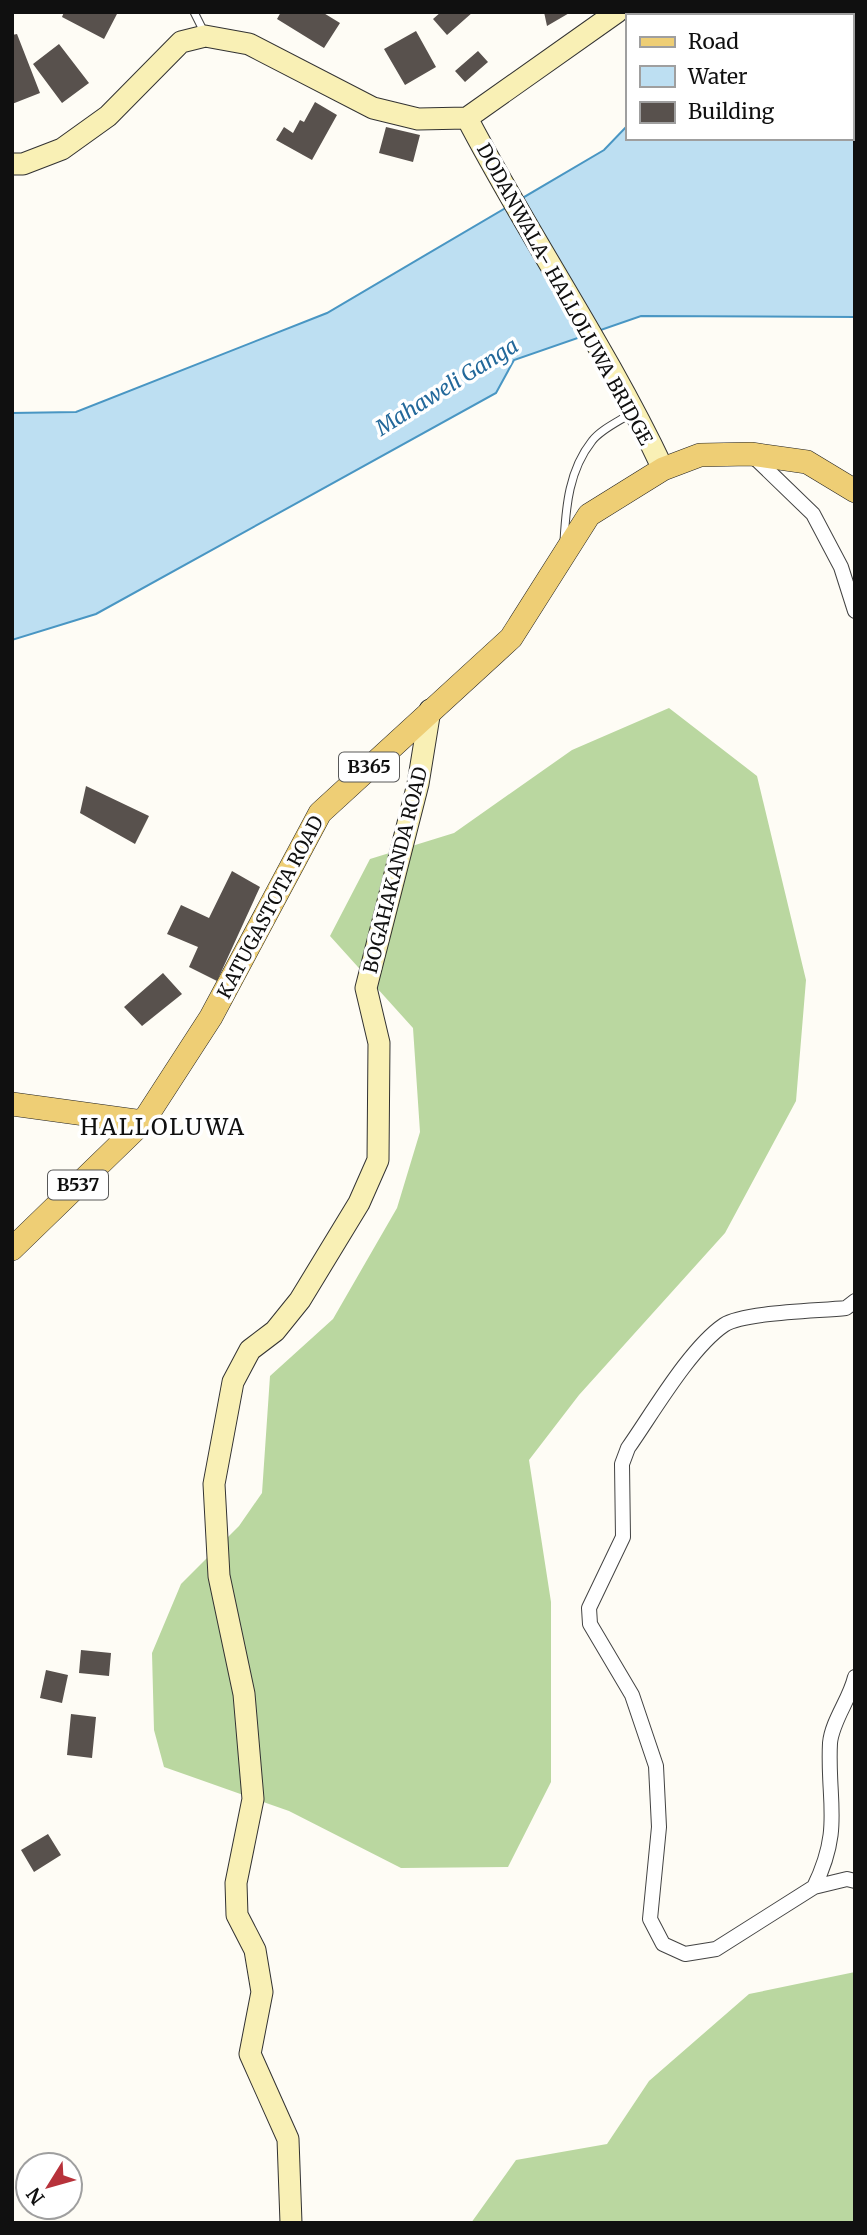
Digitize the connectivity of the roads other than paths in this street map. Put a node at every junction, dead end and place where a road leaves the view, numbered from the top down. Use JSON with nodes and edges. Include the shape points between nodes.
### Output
{"nodes":[{"id":1,"x":194,"y":12,"type":"edge"},
{"id":2,"x":617,"y":12,"type":"edge"},
{"id":3,"x":205,"y":36,"type":"junction"},
{"id":4,"x":467,"y":118,"type":"junction"},
{"id":5,"x":12,"y":164,"type":"edge"},
{"id":6,"x":631,"y":403,"type":"junction"},
{"id":7,"x":751,"y":454,"type":"junction"},
{"id":8,"x":663,"y":470,"type":"junction"},
{"id":9,"x":855,"y":491,"type":"edge"},
{"id":10,"x":564,"y":552,"type":"junction"},
{"id":11,"x":855,"y":611,"type":"edge"},
{"id":12,"x":430,"y":710,"type":"junction"},
{"id":13,"x":12,"y":1104,"type":"edge"},
{"id":14,"x":143,"y":1122,"type":"junction"},
{"id":15,"x":12,"y":1249,"type":"edge"},
{"id":16,"x":855,"y":1301,"type":"edge"},
{"id":17,"x":855,"y":1677,"type":"edge"},
{"id":18,"x":855,"y":1881,"type":"edge"},
{"id":19,"x":814,"y":1887,"type":"junction"},
{"id":20,"x":291,"y":2223,"type":"edge"}],
"edges":[{"from":1,"to":3,"type":"lane"},
{"from":2,"to":4,"type":"street"},
{"from":3,"to":4,"type":"street","via":[[249,44],[373,108],[418,119]]},
{"from":3,"to":5,"type":"street","via":[[181,42],[108,116],[62,149]]},
{"from":4,"to":6,"type":"street","name":"DODANWALA- HALLOLUWA BRIDGE"},
{"from":6,"to":8,"type":"street","name":"DODANWALA- HALLOLUWA BRIDGE"},
{"from":6,"to":10,"type":"lane","via":[[593,439],[575,468],[566,507]]},
{"from":7,"to":8,"type":"main road","name":"KATUGASTOTA ROAD","number":"B365","via":[[700,455]]},
{"from":7,"to":9,"type":"main road","name":"KATUGASTOTA ROAD","number":"B365","via":[[807,462]]},
{"from":7,"to":11,"type":"street","via":[[813,514],[841,567]]},
{"from":8,"to":10,"type":"main road","name":"KATUGASTOTA ROAD","number":"B365","via":[[589,515]]},
{"from":10,"to":12,"type":"main road","name":"KATUGASTOTA ROAD","number":"B365","via":[[511,638]]},
{"from":12,"to":14,"type":"main road","name":"KATUGASTOTA ROAD","number":"B365","via":[[320,813],[211,1017]]},
{"from":12,"to":20,"type":"street","name":"BOGAHAKANDA ROAD","via":[[418,784],[366,988],[379,1043],[378,1160],[359,1203],[300,1300],[275,1331],[250,1350],[233,1382],[214,1484],[219,1576],[244,1694],[253,1800],[236,1883],[237,1915],[255,1950],[262,1992],[250,2054],[288,2138]]},
{"from":13,"to":14,"type":"main road"},
{"from":14,"to":15,"type":"main road","number":"B537"},
{"from":16,"to":19,"type":"street","via":[[846,1308],[742,1318],[725,1325],[700,1348],[628,1448],[622,1464],[623,1537],[589,1608],[590,1624],[632,1695],[656,1766],[659,1827],[650,1919],[663,1944],[685,1954],[716,1949]]},
{"from":17,"to":19,"type":"street","via":[[830,1740],[834,1820],[827,1861]]},
{"from":18,"to":19,"type":"street"}]}
